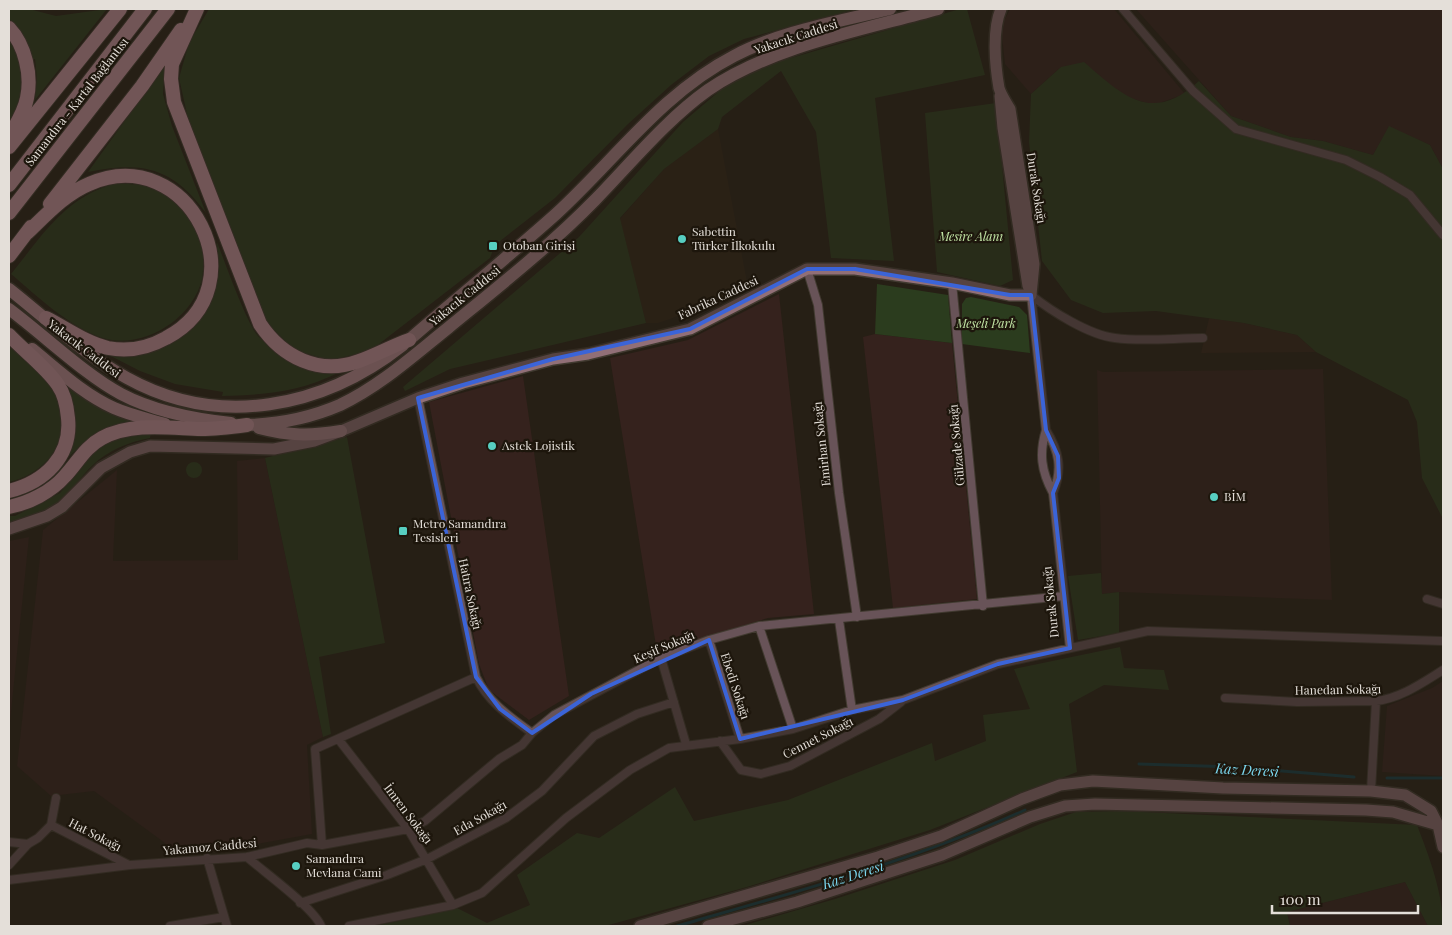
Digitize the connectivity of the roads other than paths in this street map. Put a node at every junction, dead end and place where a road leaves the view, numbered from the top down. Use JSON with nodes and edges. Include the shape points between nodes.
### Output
{"nodes":[{"id":1,"x":120,"y":9,"type":"edge"},
{"id":2,"x":145,"y":9,"type":"edge"},
{"id":3,"x":168,"y":9,"type":"edge"},
{"id":4,"x":196,"y":9,"type":"edge"},
{"id":5,"x":890,"y":9,"type":"edge"},
{"id":6,"x":938,"y":9,"type":"edge"},
{"id":7,"x":1001,"y":9,"type":"edge"},
{"id":8,"x":1123,"y":9,"type":"edge"},
{"id":9,"x":9,"y":28,"type":"edge"},
{"id":10,"x":9,"y":137,"type":"edge"},
{"id":11,"x":9,"y":147,"type":"edge"},
{"id":12,"x":9,"y":185,"type":"edge"},
{"id":13,"x":9,"y":213,"type":"edge"},
{"id":14,"x":27,"y":232,"type":"junction"},
{"id":15,"x":1443,"y":235,"type":"edge"},
{"id":16,"x":9,"y":256,"type":"edge"},
{"id":17,"x":807,"y":270,"type":"junction"},
{"id":18,"x":952,"y":283,"type":"junction"},
{"id":19,"x":9,"y":289,"type":"edge"},
{"id":20,"x":1030,"y":294,"type":"junction"},
{"id":21,"x":9,"y":309,"type":"edge"},
{"id":22,"x":46,"y":318,"type":"junction"},
{"id":23,"x":9,"y":330,"type":"edge"},
{"id":24,"x":9,"y":336,"type":"edge"},
{"id":25,"x":1203,"y":338,"type":"dead end"},
{"id":26,"x":409,"y":340,"type":"junction"},
{"id":27,"x":418,"y":398,"type":"junction"},
{"id":28,"x":247,"y":425,"type":"junction"},
{"id":29,"x":173,"y":426,"type":"junction"},
{"id":30,"x":1046,"y":430,"type":"junction"},
{"id":31,"x":342,"y":432,"type":"junction"},
{"id":32,"x":9,"y":491,"type":"edge"},
{"id":33,"x":1053,"y":493,"type":"junction"},
{"id":34,"x":9,"y":507,"type":"edge"},
{"id":35,"x":9,"y":529,"type":"edge"},
{"id":36,"x":1064,"y":596,"type":"junction"},
{"id":37,"x":1427,"y":598,"type":"dead end"},
{"id":38,"x":1443,"y":604,"type":"edge"},
{"id":39,"x":983,"y":606,"type":"junction"},
{"id":40,"x":857,"y":617,"type":"junction"},
{"id":41,"x":839,"y":620,"type":"junction"},
{"id":42,"x":759,"y":626,"type":"junction"},
{"id":43,"x":708,"y":640,"type":"junction"},
{"id":44,"x":1443,"y":641,"type":"edge"},
{"id":45,"x":1070,"y":648,"type":"junction"},
{"id":46,"x":661,"y":658,"type":"junction"},
{"id":47,"x":1443,"y":670,"type":"edge"},
{"id":48,"x":476,"y":677,"type":"junction"},
{"id":49,"x":1225,"y":698,"type":"dead end"},
{"id":50,"x":903,"y":700,"type":"junction"},
{"id":51,"x":1376,"y":701,"type":"junction"},
{"id":52,"x":674,"y":702,"type":"junction"},
{"id":53,"x":852,"y":710,"type":"junction"},
{"id":54,"x":793,"y":729,"type":"junction"},
{"id":55,"x":532,"y":733,"type":"junction"},
{"id":56,"x":740,"y":739,"type":"junction"},
{"id":57,"x":339,"y":740,"type":"junction"},
{"id":58,"x":720,"y":741,"type":"junction"},
{"id":59,"x":686,"y":744,"type":"junction"},
{"id":60,"x":1371,"y":790,"type":"junction"},
{"id":61,"x":56,"y":798,"type":"dead end"},
{"id":62,"x":51,"y":825,"type":"junction"},
{"id":63,"x":1438,"y":825,"type":"junction"},
{"id":64,"x":408,"y":829,"type":"junction"},
{"id":65,"x":9,"y":842,"type":"edge"},
{"id":66,"x":28,"y":844,"type":"junction"},
{"id":67,"x":322,"y":845,"type":"junction"},
{"id":68,"x":1443,"y":847,"type":"edge"},
{"id":69,"x":247,"y":857,"type":"junction"},
{"id":70,"x":208,"y":858,"type":"junction"},
{"id":71,"x":428,"y":859,"type":"junction"},
{"id":72,"x":9,"y":865,"type":"edge"},
{"id":73,"x":130,"y":865,"type":"junction"},
{"id":74,"x":9,"y":880,"type":"edge"},
{"id":75,"x":300,"y":903,"type":"junction"},
{"id":76,"x":453,"y":905,"type":"junction"},
{"id":77,"x":224,"y":917,"type":"junction"},
{"id":78,"x":170,"y":926,"type":"edge"},
{"id":79,"x":227,"y":926,"type":"edge"},
{"id":80,"x":321,"y":926,"type":"edge"},
{"id":81,"x":349,"y":926,"type":"edge"},
{"id":82,"x":640,"y":926,"type":"edge"},
{"id":83,"x":708,"y":926,"type":"edge"}],
"edges":[{"from":1,"to":11,"type":"highway"},
{"from":2,"to":12,"type":"highway","name":"Samandıra - Kartal Bağlantısı"},
{"from":3,"to":13,"type":"highway","name":"Samandıra - Kartal Bağlantısı"},
{"from":4,"to":14,"type":"highway","via":[[142,86]]},
{"from":4,"to":26,"type":"highway","via":[[172,64],[174,102],[260,324],[270,340],[310,364],[324,367],[358,361]]},
{"from":5,"to":26,"type":"main road","name":"Yakacık Caddesi","via":[[768,41],[734,55],[688,85],[556,213]]},
{"from":6,"to":28,"type":"main road","name":"Yakacık Caddesi","via":[[758,62],[707,91],[680,114],[567,229],[383,380],[319,413],[282,423]]},
{"from":7,"to":20,"type":"main road","name":"Durak Sokağı","via":[[996,51],[1003,128]]},
{"from":8,"to":15,"type":"street","via":[[1193,91],[1236,129],[1346,160],[1380,177],[1410,195]]},
{"from":9,"to":10,"type":"highway","via":[[22,47],[27,69],[27,98]]},
{"from":14,"to":16,"type":"highway"},
{"from":14,"to":22,"type":"highway","via":[[71,194],[88,184],[118,176],[148,180],[181,198],[194,211],[210,246],[208,291],[202,305],[178,332],[163,340],[132,350],[108,348]]},
{"from":17,"to":18,"type":"main road","name":"Fabrika Caddesi","via":[[855,269]]},
{"from":17,"to":27,"type":"main road","name":"Fabrika Caddesi","via":[[690,329],[588,354],[553,359]]},
{"from":17,"to":40,"type":"street","name":"Emirhan Sokağı","via":[[818,305]]},
{"from":18,"to":20,"type":"main road","name":"Fabrika Caddesi","via":[[1010,295]]},
{"from":18,"to":39,"type":"street","name":"Gülzade Sokağı"},
{"from":19,"to":22,"type":"highway","name":"Yakacık Caddesi"},
{"from":20,"to":25,"type":"street","via":[[1079,325],[1114,338]]},
{"from":20,"to":30,"type":"street","name":"Durak Sokağı"},
{"from":21,"to":28,"type":"highway","name":"Yakacık Caddesi","via":[[120,393],[140,403],[207,420]]},
{"from":22,"to":26,"type":"highway","name":"Yakacık Caddesi","via":[[99,362],[127,379],[161,394],[245,407],[289,403],[320,394],[362,373]]},
{"from":23,"to":29,"type":"highway","via":[[96,398],[140,418]]},
{"from":24,"to":32,"type":"highway","via":[[58,384],[66,403],[69,429],[66,447],[57,463],[44,476]]},
{"from":27,"to":31,"type":"main road","name":"Fabrika Caddesi"},
{"from":27,"to":48,"type":"street","name":"Hatıra Sokağı"},
{"from":28,"to":29,"type":"highway","via":[[201,429]]},
{"from":28,"to":31,"type":"main road","via":[[280,434],[305,436]]},
{"from":29,"to":34,"type":"highway","via":[[131,429],[102,438],[81,455],[66,476],[52,488],[28,502]]},
{"from":30,"to":33,"type":"street","name":"Durak Sokağı","via":[[1041,446],[1042,462]]},
{"from":30,"to":33,"type":"street","name":"Durak Sokağı","via":[[1058,456],[1059,478]]},
{"from":31,"to":35,"type":"main road","name":"Fabrika Caddesi","via":[[274,448],[236,450],[150,446],[107,464],[62,507],[47,516]]},
{"from":33,"to":36,"type":"street","name":"Durak Sokağı"},
{"from":36,"to":39,"type":"street","name":"Keşif Sokağı"},
{"from":36,"to":45,"type":"street","name":"Durak Sokağı"},
{"from":37,"to":38,"type":"street"},
{"from":39,"to":40,"type":"street","name":"Keşif Sokağı"},
{"from":40,"to":41,"type":"street","name":"Keşif Sokağı"},
{"from":41,"to":42,"type":"street","name":"Keşif Sokağı"},
{"from":41,"to":53,"type":"street"},
{"from":42,"to":43,"type":"street","name":"Keşif Sokağı"},
{"from":42,"to":54,"type":"street"},
{"from":43,"to":46,"type":"street","name":"Keşif Sokağı"},
{"from":43,"to":56,"type":"street","name":"Ebedi Sokağı"},
{"from":44,"to":45,"type":"street","via":[[1148,631]]},
{"from":45,"to":50,"type":"street","via":[[998,664]]},
{"from":46,"to":52,"type":"street"},
{"from":46,"to":55,"type":"street","name":"Keşif Sokağı","via":[[554,715]]},
{"from":47,"to":51,"type":"street","name":"Hanedan Sokağı","via":[[1406,693]]},
{"from":48,"to":55,"type":"street","via":[[481,688],[500,709]]},
{"from":48,"to":57,"type":"street"},
{"from":49,"to":51,"type":"street","name":"Hanedan Sokağı","via":[[1297,702]]},
{"from":50,"to":53,"type":"street"},
{"from":50,"to":58,"type":"street","name":"Cennet Sokağı","via":[[879,719],[798,762],[761,774],[741,770]]},
{"from":51,"to":60,"type":"street"},
{"from":52,"to":59,"type":"street"},
{"from":52,"to":71,"type":"street","name":"Eda Sokağı","via":[[637,714],[594,736],[542,792],[506,818]]},
{"from":53,"to":54,"type":"street"},
{"from":54,"to":56,"type":"street"},
{"from":55,"to":64,"type":"street","name":"Keşif Sokağı","via":[[522,745],[499,759],[445,806]]},
{"from":56,"to":58,"type":"street"},
{"from":57,"to":64,"type":"street","name":"İmren Sokağı"},
{"from":57,"to":67,"type":"street","via":[[315,749],[314,754]]},
{"from":58,"to":59,"type":"street"},
{"from":59,"to":76,"type":"street","via":[[669,748],[630,770],[566,818],[482,892]]},
{"from":60,"to":63,"type":"main road","via":[[1405,795],[1419,802],[1431,811]]},
{"from":60,"to":82,"type":"main road","via":[[1222,788],[1093,781],[1060,785],[942,836],[794,883]]},
{"from":61,"to":62,"type":"street"},
{"from":62,"to":66,"type":"street"},
{"from":62,"to":73,"type":"street","name":"Hat Sokağı"},
{"from":63,"to":68,"type":"main road"},
{"from":63,"to":83,"type":"main road","via":[[1393,812],[1366,810],[1065,806],[1030,817],[942,855],[796,902]]},
{"from":64,"to":67,"type":"street","name":"Keşif Sokağı"},
{"from":64,"to":71,"type":"street","name":"İmren Sokağı"},
{"from":65,"to":66,"type":"street"},
{"from":66,"to":72,"type":"street"},
{"from":67,"to":69,"type":"street","name":"Yakamoz Caddesi","via":[[307,843]]},
{"from":69,"to":70,"type":"street","name":"Yakamoz Caddesi"},
{"from":69,"to":75,"type":"street"},
{"from":70,"to":73,"type":"street","name":"Yakamoz Caddesi"},
{"from":70,"to":77,"type":"street"},
{"from":71,"to":75,"type":"street","name":"Eda Sokağı"},
{"from":71,"to":76,"type":"street","name":"İmren Sokağı"},
{"from":73,"to":74,"type":"street","name":"Yakamoz Caddesi"},
{"from":75,"to":80,"type":"street","via":[[319,920]]},
{"from":76,"to":81,"type":"street"},
{"from":77,"to":78,"type":"street"},
{"from":77,"to":79,"type":"street"}]}
